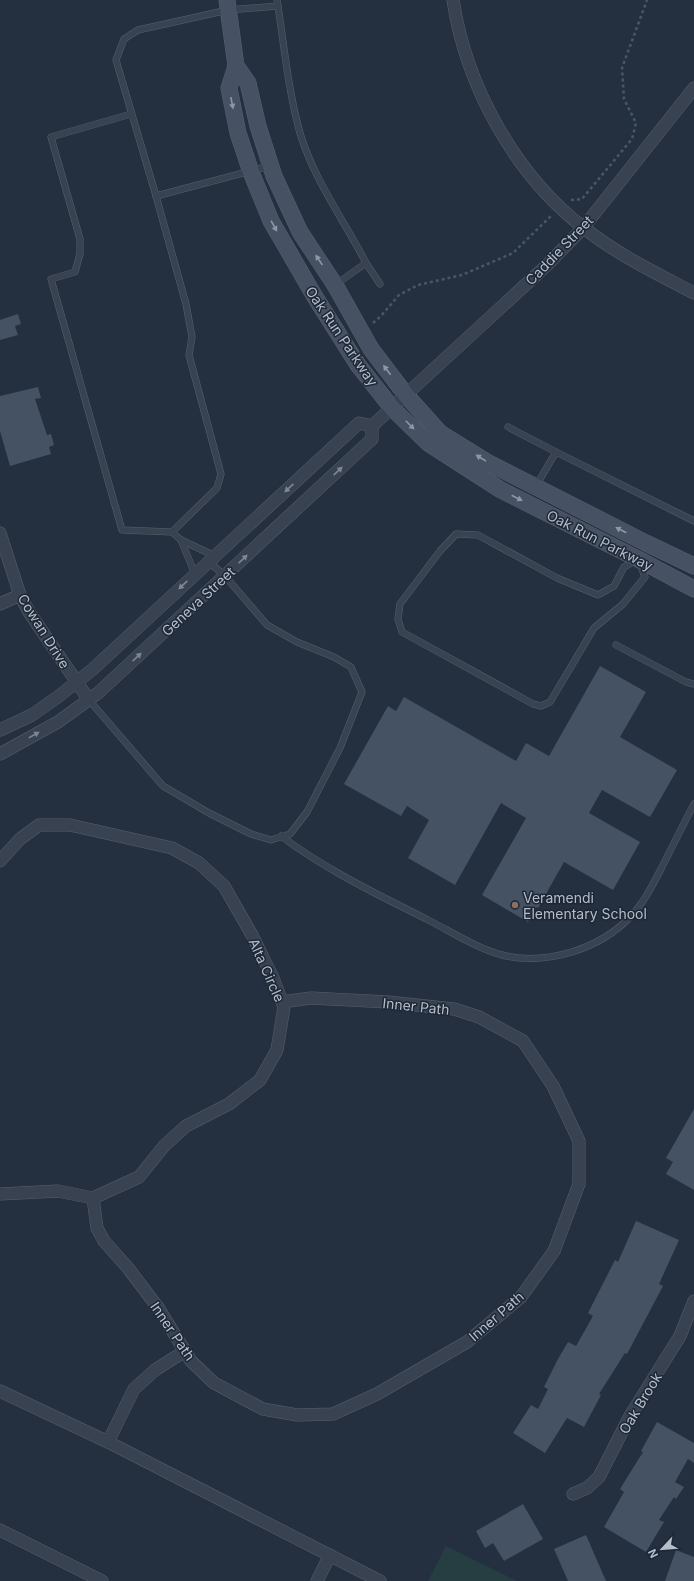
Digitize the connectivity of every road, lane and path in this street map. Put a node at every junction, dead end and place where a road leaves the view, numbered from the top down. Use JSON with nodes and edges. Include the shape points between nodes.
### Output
{"nodes":[{"id":1,"x":453,"y":0,"type":"edge"},
{"id":2,"x":277,"y":3,"type":"edge"},
{"id":3,"x":227,"y":5,"type":"edge"},
{"id":4,"x":236,"y":66,"type":"junction"},
{"id":5,"x":694,"y":88,"type":"edge"},
{"id":6,"x":131,"y":114,"type":"junction"},
{"id":7,"x":271,"y":166,"type":"junction"},
{"id":8,"x":250,"y":172,"type":"junction"},
{"id":9,"x":156,"y":196,"type":"junction"},
{"id":10,"x":583,"y":228,"type":"junction"},
{"id":11,"x":366,"y":263,"type":"junction"},
{"id":12,"x":380,"y":284,"type":"dead end"},
{"id":13,"x":335,"y":285,"type":"junction"},
{"id":14,"x":694,"y":293,"type":"edge"},
{"id":15,"x":406,"y":395,"type":"junction"},
{"id":16,"x":392,"y":408,"type":"junction"},
{"id":17,"x":372,"y":426,"type":"junction"},
{"id":18,"x":508,"y":427,"type":"dead end"},
{"id":19,"x":556,"y":452,"type":"junction"},
{"id":20,"x":536,"y":486,"type":"junction"},
{"id":21,"x":694,"y":521,"type":"edge"},
{"id":22,"x":172,"y":532,"type":"junction"},
{"id":23,"x":0,"y":533,"type":"edge"},
{"id":24,"x":181,"y":540,"type":"junction"},
{"id":25,"x":646,"y":543,"type":"junction"},
{"id":26,"x":212,"y":559,"type":"junction"},
{"id":27,"x":638,"y":559,"type":"junction"},
{"id":28,"x":694,"y":566,"type":"edge"},
{"id":29,"x":195,"y":574,"type":"junction"},
{"id":30,"x":225,"y":576,"type":"junction"},
{"id":31,"x":694,"y":589,"type":"edge"},
{"id":32,"x":20,"y":595,"type":"junction"},
{"id":33,"x":0,"y":604,"type":"edge"},
{"id":34,"x":616,"y":645,"type":"dead end"},
{"id":35,"x":77,"y":682,"type":"junction"},
{"id":36,"x":694,"y":684,"type":"edge"},
{"id":37,"x":89,"y":700,"type":"junction"},
{"id":38,"x":0,"y":730,"type":"edge"},
{"id":39,"x":0,"y":754,"type":"edge"},
{"id":40,"x":694,"y":804,"type":"edge"},
{"id":41,"x":281,"y":836,"type":"junction"},
{"id":42,"x":0,"y":861,"type":"edge"},
{"id":43,"x":282,"y":1002,"type":"junction"},
{"id":44,"x":0,"y":1194,"type":"edge"},
{"id":45,"x":93,"y":1198,"type":"junction"},
{"id":46,"x":694,"y":1301,"type":"edge"},
{"id":47,"x":185,"y":1351,"type":"junction"},
{"id":48,"x":0,"y":1390,"type":"edge"},
{"id":49,"x":108,"y":1442,"type":"junction"},
{"id":50,"x":573,"y":1494,"type":"dead end"},
{"id":51,"x":0,"y":1530,"type":"edge"},
{"id":52,"x":330,"y":1555,"type":"junction"},
{"id":53,"x":102,"y":1581,"type":"edge"},
{"id":54,"x":317,"y":1581,"type":"edge"},
{"id":55,"x":380,"y":1581,"type":"edge"}],
"edges":[{"from":1,"to":10,"type":"street","via":[[468,64],[505,138],[535,181]]},
{"from":2,"to":3,"type":"lane"},
{"from":2,"to":11,"type":"lane","via":[[300,134],[329,198]]},
{"from":3,"to":4,"type":"street","name":"Oak Run Parkway"},
{"from":3,"to":6,"type":"lane","via":[[138,30],[124,39],[116,60]]},
{"from":4,"to":7,"type":"street","name":"Oak Run Parkway","via":[[248,83]]},
{"from":4,"to":8,"type":"street","name":"Oak Run Parkway","one_way":true,"via":[[229,88],[238,133]]},
{"from":5,"to":10,"type":"street","name":"Caddie Street"},
{"from":6,"to":9,"type":"lane"},
{"from":6,"to":22,"type":"lane","via":[[50,137],[80,239],[80,254],[75,272],[52,279],[122,530]]},
{"from":7,"to":8,"type":"lane"},
{"from":13,"to":7,"type":"street","name":"Oak Run Parkway","one_way":true,"via":[[300,232]]},
{"from":8,"to":9,"type":"lane"},
{"from":8,"to":16,"type":"street","name":"Oak Run Parkway","one_way":true,"via":[[271,221],[315,297],[358,365]]},
{"from":9,"to":22,"type":"lane","via":[[186,304],[192,337],[189,355],[221,474],[217,488]]},
{"from":10,"to":14,"type":"street","via":[[643,267]]},
{"from":10,"to":15,"type":"street","name":"Caddie Street","via":[[548,264]]},
{"from":11,"to":12,"type":"lane"},
{"from":11,"to":13,"type":"lane"},
{"from":15,"to":13,"type":"street","name":"Oak Run Parkway","one_way":true,"via":[[371,349]]},
{"from":15,"to":16,"type":"street"},
{"from":20,"to":15,"type":"street","name":"Oak Run Parkway","one_way":true,"via":[[486,462],[440,433]]},
{"from":16,"to":17,"type":"street"},
{"from":16,"to":27,"type":"street","name":"Oak Run Parkway","one_way":true,"via":[[428,443],[501,490]]},
{"from":17,"to":26,"type":"street","name":"Geneva Street","one_way":true,"via":[[359,423]]},
{"from":30,"to":17,"type":"street","name":"Geneva Street","one_way":true,"via":[[372,439]]},
{"from":18,"to":19,"type":"lane"},
{"from":19,"to":20,"type":"lane"},
{"from":19,"to":21,"type":"lane"},
{"from":25,"to":20,"type":"street","name":"Oak Run Parkway","one_way":true},
{"from":22,"to":24,"type":"lane"},
{"from":23,"to":32,"type":"street","name":"Cowan Drive"},
{"from":24,"to":26,"type":"lane"},
{"from":24,"to":29,"type":"lane"},
{"from":25,"to":27,"type":"street"},
{"from":25,"to":28,"type":"street","name":"Oak Run Parkway"},
{"from":26,"to":29,"type":"street","name":"Geneva Street"},
{"from":26,"to":30,"type":"lane"},
{"from":27,"to":27,"type":"lane","via":[[624,567],[614,586],[598,595],[557,578],[478,535],[456,534],[400,604],[398,619],[402,632],[532,704],[541,706],[550,702],[594,628],[623,604],[645,577]]},
{"from":27,"to":31,"type":"street","name":"Oak Run Parkway"},
{"from":29,"to":35,"type":"street","name":"Geneva Street","one_way":true},
{"from":37,"to":30,"type":"street","name":"Geneva Street","one_way":true},
{"from":30,"to":41,"type":"lane","via":[[267,625],[351,667],[362,692],[340,748],[307,812],[290,834]]},
{"from":32,"to":33,"type":"street"},
{"from":32,"to":35,"type":"street","name":"Cowan Drive"},
{"from":34,"to":36,"type":"lane"},
{"from":35,"to":37,"type":"street","name":"Cowan Drive"},
{"from":35,"to":38,"type":"street","name":"Geneva Street","via":[[32,715]]},
{"from":39,"to":37,"type":"street","name":"Geneva Street","one_way":true,"via":[[58,722]]},
{"from":37,"to":41,"type":"lane","via":[[163,786],[251,834],[272,840]]},
{"from":40,"to":41,"type":"lane","via":[[647,896],[630,917],[605,938],[556,957],[527,958],[503,955],[476,945],[305,853]]},
{"from":42,"to":43,"type":"street","name":"Alta Circle","via":[[20,839],[39,825],[70,824],[172,848],[199,864],[224,886],[252,935]]},
{"from":43,"to":45,"type":"street","name":"Alta Circle","via":[[284,1007],[277,1050],[260,1080],[229,1104],[186,1126],[164,1146],[139,1177]]},
{"from":43,"to":47,"type":"street","name":"Inner Path","via":[[311,998],[454,1009],[479,1017],[511,1033],[523,1041],[553,1086],[578,1141],[579,1184],[554,1251],[521,1297],[468,1342],[378,1394],[333,1414],[297,1415],[263,1409],[214,1383],[191,1361]]},
{"from":44,"to":45,"type":"street","via":[[58,1191]]},
{"from":45,"to":47,"type":"street","name":"Inner Path","via":[[97,1228],[104,1241],[159,1309]]},
{"from":46,"to":50,"type":"street","name":"Oak Brook","via":[[680,1336],[630,1416],[599,1477],[587,1488]]},
{"from":47,"to":49,"type":"street","via":[[155,1370],[134,1389]]},
{"from":48,"to":49,"type":"street"},
{"from":49,"to":52,"type":"street"},
{"from":51,"to":53,"type":"street"},
{"from":52,"to":54,"type":"street"},
{"from":52,"to":55,"type":"street"}]}
